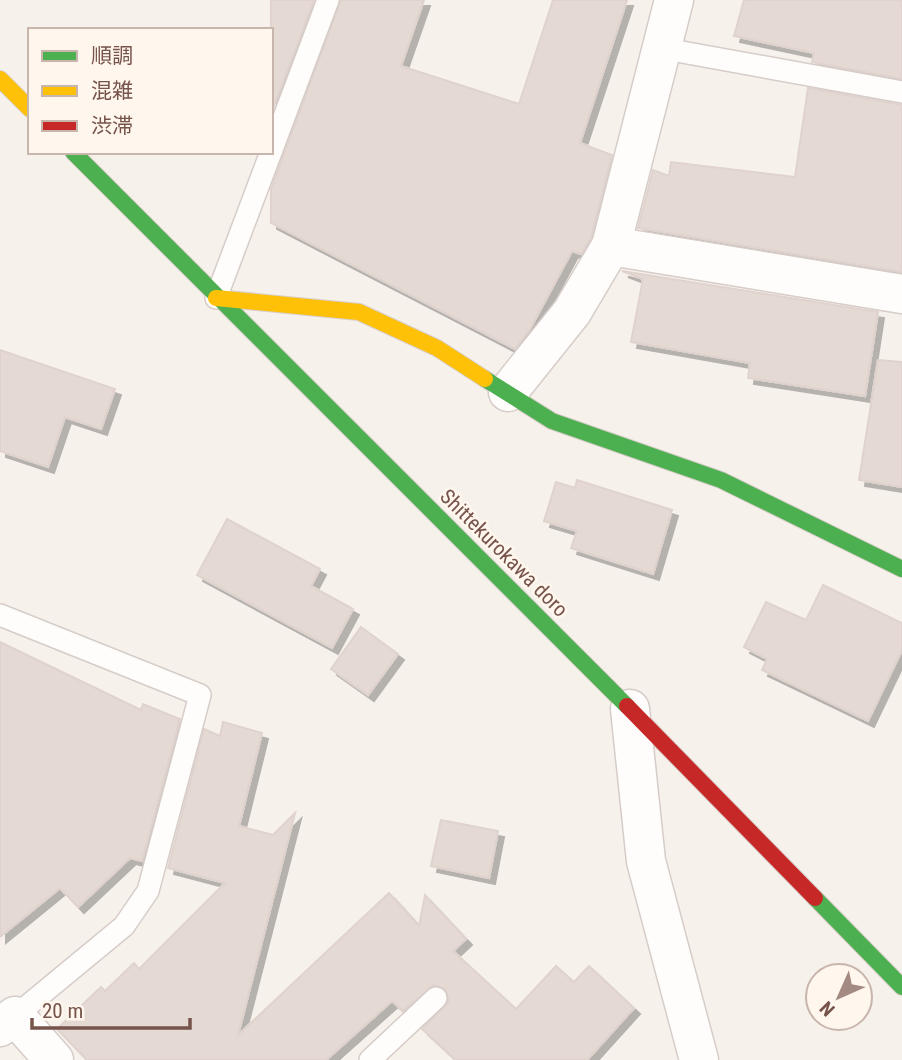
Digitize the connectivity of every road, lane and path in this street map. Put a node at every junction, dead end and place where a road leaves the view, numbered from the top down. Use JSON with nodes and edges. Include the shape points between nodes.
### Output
{"nodes":[{"id":1,"x":328,"y":0,"type":"edge"},
{"id":2,"x":674,"y":0,"type":"edge"},
{"id":3,"x":660,"y":48,"type":"junction"},
{"id":4,"x":0,"y":79,"type":"edge"},
{"id":5,"x":902,"y":92,"type":"edge"},
{"id":6,"x":28,"y":107,"type":"edge"},
{"id":7,"x":273,"y":147,"type":"edge"},
{"id":8,"x":75,"y":154,"type":"edge"},
{"id":9,"x":270,"y":154,"type":"edge"},
{"id":10,"x":611,"y":246,"type":"junction"},
{"id":11,"x":902,"y":294,"type":"edge"},
{"id":12,"x":216,"y":298,"type":"junction"},
{"id":13,"x":508,"y":391,"type":"junction"},
{"id":14,"x":902,"y":569,"type":"edge"},
{"id":15,"x":0,"y":615,"type":"edge"},
{"id":16,"x":630,"y":709,"type":"junction"},
{"id":17,"x":902,"y":987,"type":"edge"},
{"id":18,"x":436,"y":998,"type":"dead end"},
{"id":19,"x":8,"y":1021,"type":"edge"},
{"id":20,"x":54,"y":1060,"type":"edge"},
{"id":21,"x":370,"y":1060,"type":"edge"},
{"id":22,"x":699,"y":1060,"type":"edge"}],
"edges":[{"from":1,"to":7,"type":"lane"},
{"from":2,"to":3,"type":"street"},
{"from":3,"to":5,"type":"lane"},
{"from":3,"to":10,"type":"street"},
{"from":4,"to":6,"type":"street"},
{"from":8,"to":12,"type":"street","name":"Shittekurokawa doro"},
{"from":9,"to":12,"type":"lane"},
{"from":10,"to":11,"type":"street"},
{"from":10,"to":13,"type":"street","via":[[572,312]]},
{"from":12,"to":13,"type":"street","via":[[359,312],[437,348]]},
{"from":12,"to":16,"type":"street","name":"Shittekurokawa doro"},
{"from":13,"to":14,"type":"street","via":[[552,421],[721,480]]},
{"from":15,"to":19,"type":"lane","via":[[200,695],[148,891],[124,926]]},
{"from":16,"to":17,"type":"street","name":"Shittekurokawa doro"},
{"from":16,"to":22,"type":"street","via":[[646,861]]},
{"from":18,"to":21,"type":"lane"},
{"from":19,"to":20,"type":"street"}]}
